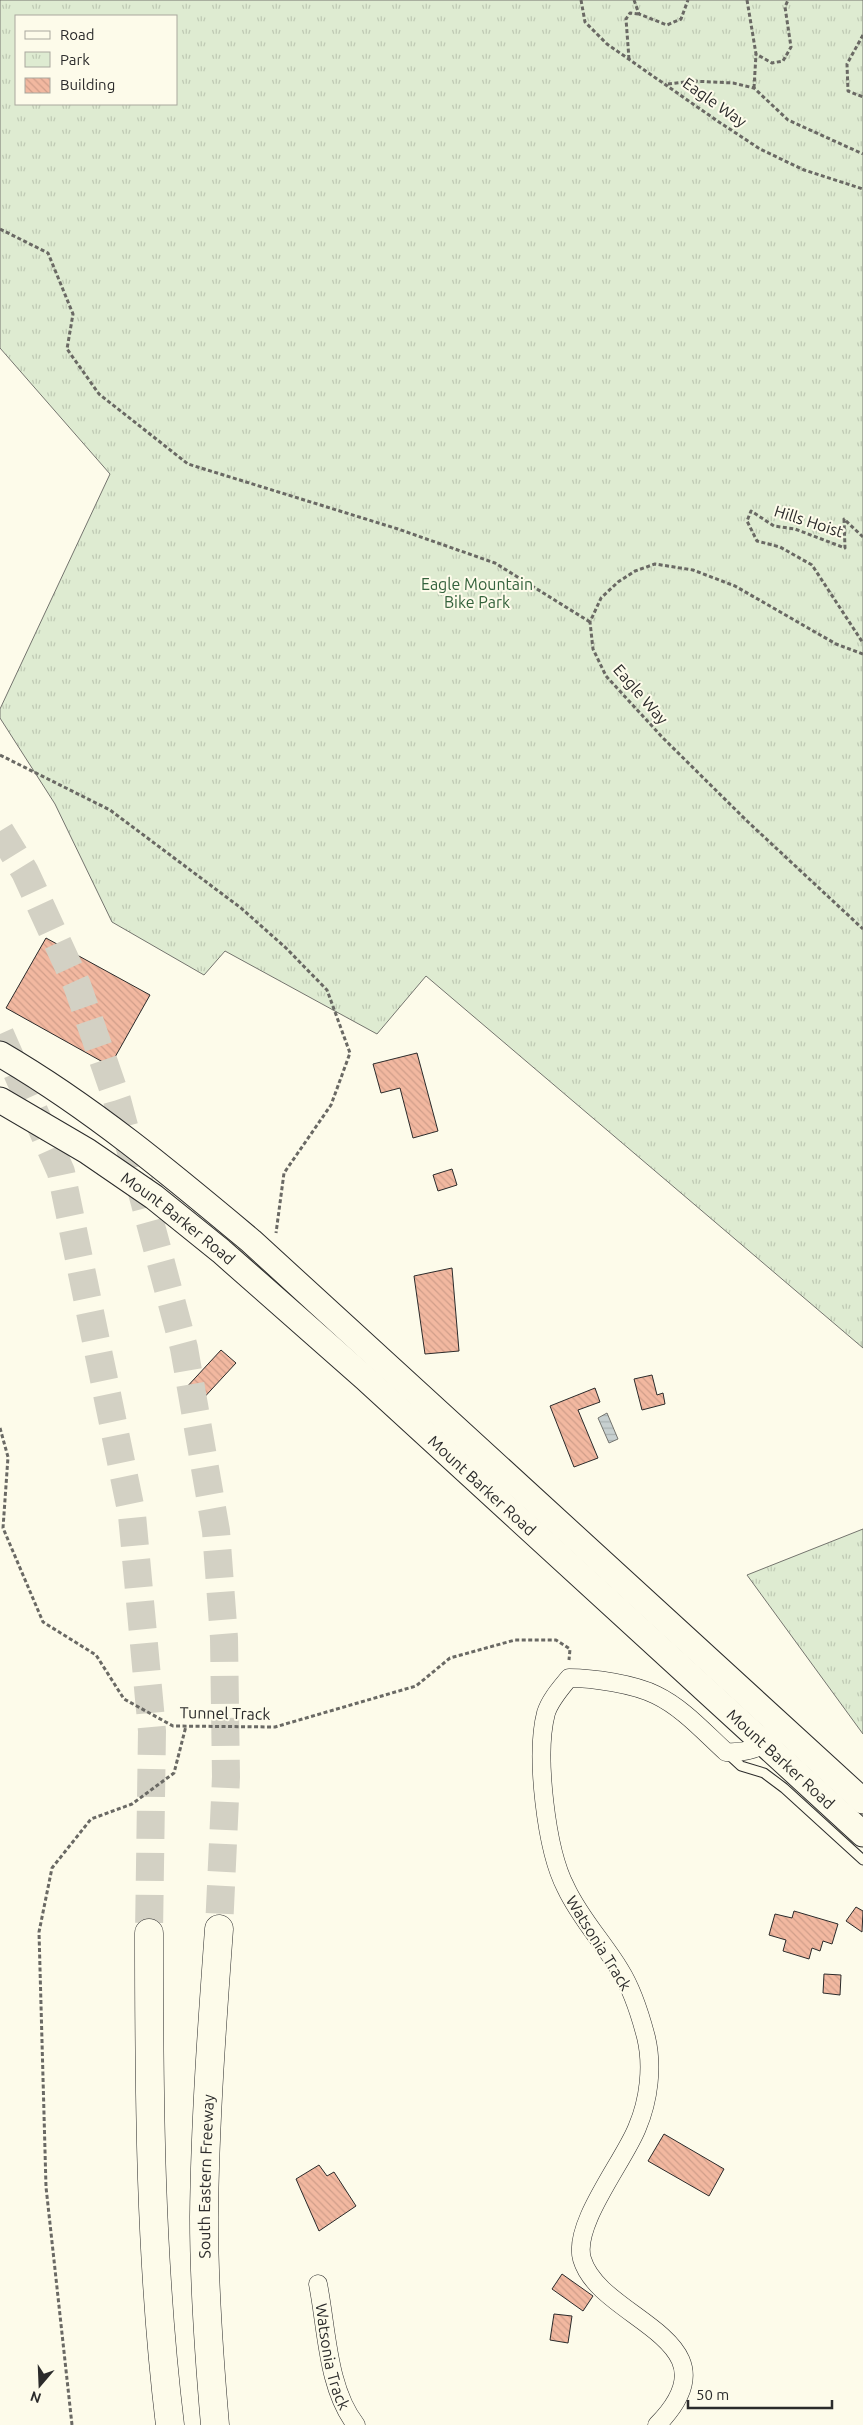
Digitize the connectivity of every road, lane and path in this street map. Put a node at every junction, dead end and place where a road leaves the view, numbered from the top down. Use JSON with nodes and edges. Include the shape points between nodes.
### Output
{"nodes":[{"id":1,"x":581,"y":0,"type":"edge"},
{"id":2,"x":634,"y":0,"type":"edge"},
{"id":3,"x":688,"y":0,"type":"edge"},
{"id":4,"x":747,"y":0,"type":"edge"},
{"id":5,"x":788,"y":0,"type":"edge"},
{"id":6,"x":639,"y":14,"type":"junction"},
{"id":7,"x":863,"y":35,"type":"edge"},
{"id":8,"x":756,"y":54,"type":"junction"},
{"id":9,"x":629,"y":59,"type":"junction"},
{"id":10,"x":668,"y":84,"type":"junction"},
{"id":11,"x":754,"y":88,"type":"junction"},
{"id":12,"x":863,"y":98,"type":"edge"},
{"id":13,"x":863,"y":154,"type":"edge"},
{"id":14,"x":863,"y":190,"type":"edge"},
{"id":15,"x":0,"y":229,"type":"edge"},
{"id":16,"x":863,"y":537,"type":"edge"},
{"id":17,"x":590,"y":622,"type":"junction"},
{"id":18,"x":863,"y":643,"type":"edge"},
{"id":19,"x":863,"y":654,"type":"edge"},
{"id":20,"x":0,"y":755,"type":"edge"},
{"id":21,"x":857,"y":921,"type":"junction"},
{"id":22,"x":863,"y":922,"type":"edge"},
{"id":23,"x":863,"y":929,"type":"edge"},
{"id":24,"x":0,"y":1054,"type":"edge"},
{"id":25,"x":0,"y":1100,"type":"edge"},
{"id":26,"x":105,"y":1124,"type":"junction"},
{"id":27,"x":87,"y":1151,"type":"junction"},
{"id":28,"x":274,"y":1262,"type":"junction"},
{"id":29,"x":0,"y":1428,"type":"edge"},
{"id":30,"x":569,"y":1678,"type":"junction"},
{"id":31,"x":186,"y":1726,"type":"junction"},
{"id":32,"x":784,"y":1728,"type":"junction"},
{"id":33,"x":765,"y":1744,"type":"junction"},
{"id":34,"x":726,"y":1752,"type":"junction"},
{"id":35,"x":863,"y":1801,"type":"edge"},
{"id":36,"x":863,"y":1834,"type":"edge"},
{"id":37,"x":863,"y":1860,"type":"edge"},
{"id":38,"x":219,"y":1929,"type":"tunnel mouth"},
{"id":39,"x":149,"y":1933,"type":"tunnel mouth"},
{"id":40,"x":318,"y":2284,"type":"dead end"},
{"id":41,"x":72,"y":2425,"type":"edge"},
{"id":42,"x":170,"y":2425,"type":"edge"},
{"id":43,"x":215,"y":2425,"type":"edge"},
{"id":44,"x":356,"y":2425,"type":"edge"},
{"id":45,"x":657,"y":2425,"type":"edge"}],
"edges":[{"from":1,"to":9,"type":"path","name":"Eagle Way","via":[[585,22],[607,44]]},
{"from":2,"to":6,"type":"path"},
{"from":3,"to":6,"type":"path","via":[[681,19],[667,25]]},
{"from":4,"to":8,"type":"path"},
{"from":5,"to":8,"type":"path","via":[[791,47],[783,61],[772,63]]},
{"from":6,"to":9,"type":"path","via":[[630,13],[626,19]]},
{"from":7,"to":12,"type":"path","via":[[846,64],[848,91]]},
{"from":8,"to":11,"type":"path"},
{"from":9,"to":10,"type":"path","name":"Eagle Way"},
{"from":10,"to":11,"type":"path","via":[[692,80]]},
{"from":10,"to":14,"type":"path","name":"Eagle Way","via":[[760,149],[804,170]]},
{"from":11,"to":13,"type":"path","via":[[788,120]]},
{"from":15,"to":17,"type":"path","via":[[48,253],[73,314],[67,349],[98,394],[188,464],[398,529],[495,563]]},
{"from":16,"to":18,"type":"path","name":"Hills Hoist","via":[[844,519],[845,548],[795,529],[774,526],[751,511],[748,521],[756,542],[780,547],[812,565]]},
{"from":17,"to":19,"type":"path","via":[[601,598],[618,582],[655,564],[693,570],[735,586],[836,644]]},
{"from":17,"to":21,"type":"path","name":"Eagle Way","via":[[593,649],[606,676],[747,821]]},
{"from":20,"to":28,"type":"path","via":[[110,810],[241,908],[327,990],[350,1053],[331,1105],[284,1173],[277,1212]]},
{"from":21,"to":22,"type":"path"},
{"from":21,"to":23,"type":"path","name":"Eagle Way"},
{"from":24,"to":26,"type":"main road","name":"Mount Barker Road","via":[[52,1085]]},
{"from":25,"to":27,"type":"main road","name":"Mount Barker Road"},
{"from":26,"to":27,"type":"main road"},
{"from":26,"to":28,"type":"main road","name":"Mount Barker Road","via":[[172,1175]]},
{"from":27,"to":33,"type":"main road","name":"Mount Barker Road","via":[[154,1197],[221,1250]]},
{"from":28,"to":32,"type":"main road","name":"Mount Barker Road"},
{"from":29,"to":31,"type":"path","name":"Tunnel Track","via":[[8,1457],[2,1528],[43,1622],[96,1655],[124,1699],[173,1726]]},
{"from":30,"to":31,"type":"path","name":"Tunnel Track","via":[[570,1649],[556,1640],[515,1640],[450,1658],[416,1686],[275,1727]]},
{"from":30,"to":34,"type":"street","via":[[591,1678],[656,1694],[693,1721]]},
{"from":30,"to":45,"type":"street","name":"Watsonia Track","via":[[550,1702],[544,1727],[547,1824],[554,1859],[565,1888],[581,1915],[624,1977],[641,2021],[649,2062],[647,2092],[637,2128],[585,2226],[580,2245],[582,2260],[604,2289],[666,2339],[678,2354],[683,2368],[683,2384],[669,2413]]},
{"from":31,"to":41,"type":"path","via":[[174,1773],[132,1804],[91,1819],[52,1868],[39,1932],[46,2187]]},
{"from":32,"to":33,"type":"street"},
{"from":32,"to":35,"type":"main road","name":"Mount Barker Road"},
{"from":33,"to":34,"type":"street","via":[[741,1753]]},
{"from":33,"to":36,"type":"main road","name":"Mount Barker Road"},
{"from":34,"to":37,"type":"lane","via":[[741,1766],[764,1773],[784,1788]]},
{"from":38,"to":43,"type":"highway","name":"South Eastern Freeway","via":[[206,2116],[204,2219],[207,2323]]},
{"from":39,"to":42,"type":"highway","via":[[153,2245]]},
{"from":40,"to":44,"type":"street","name":"Watsonia Track","via":[[331,2366],[338,2391]]}]}
